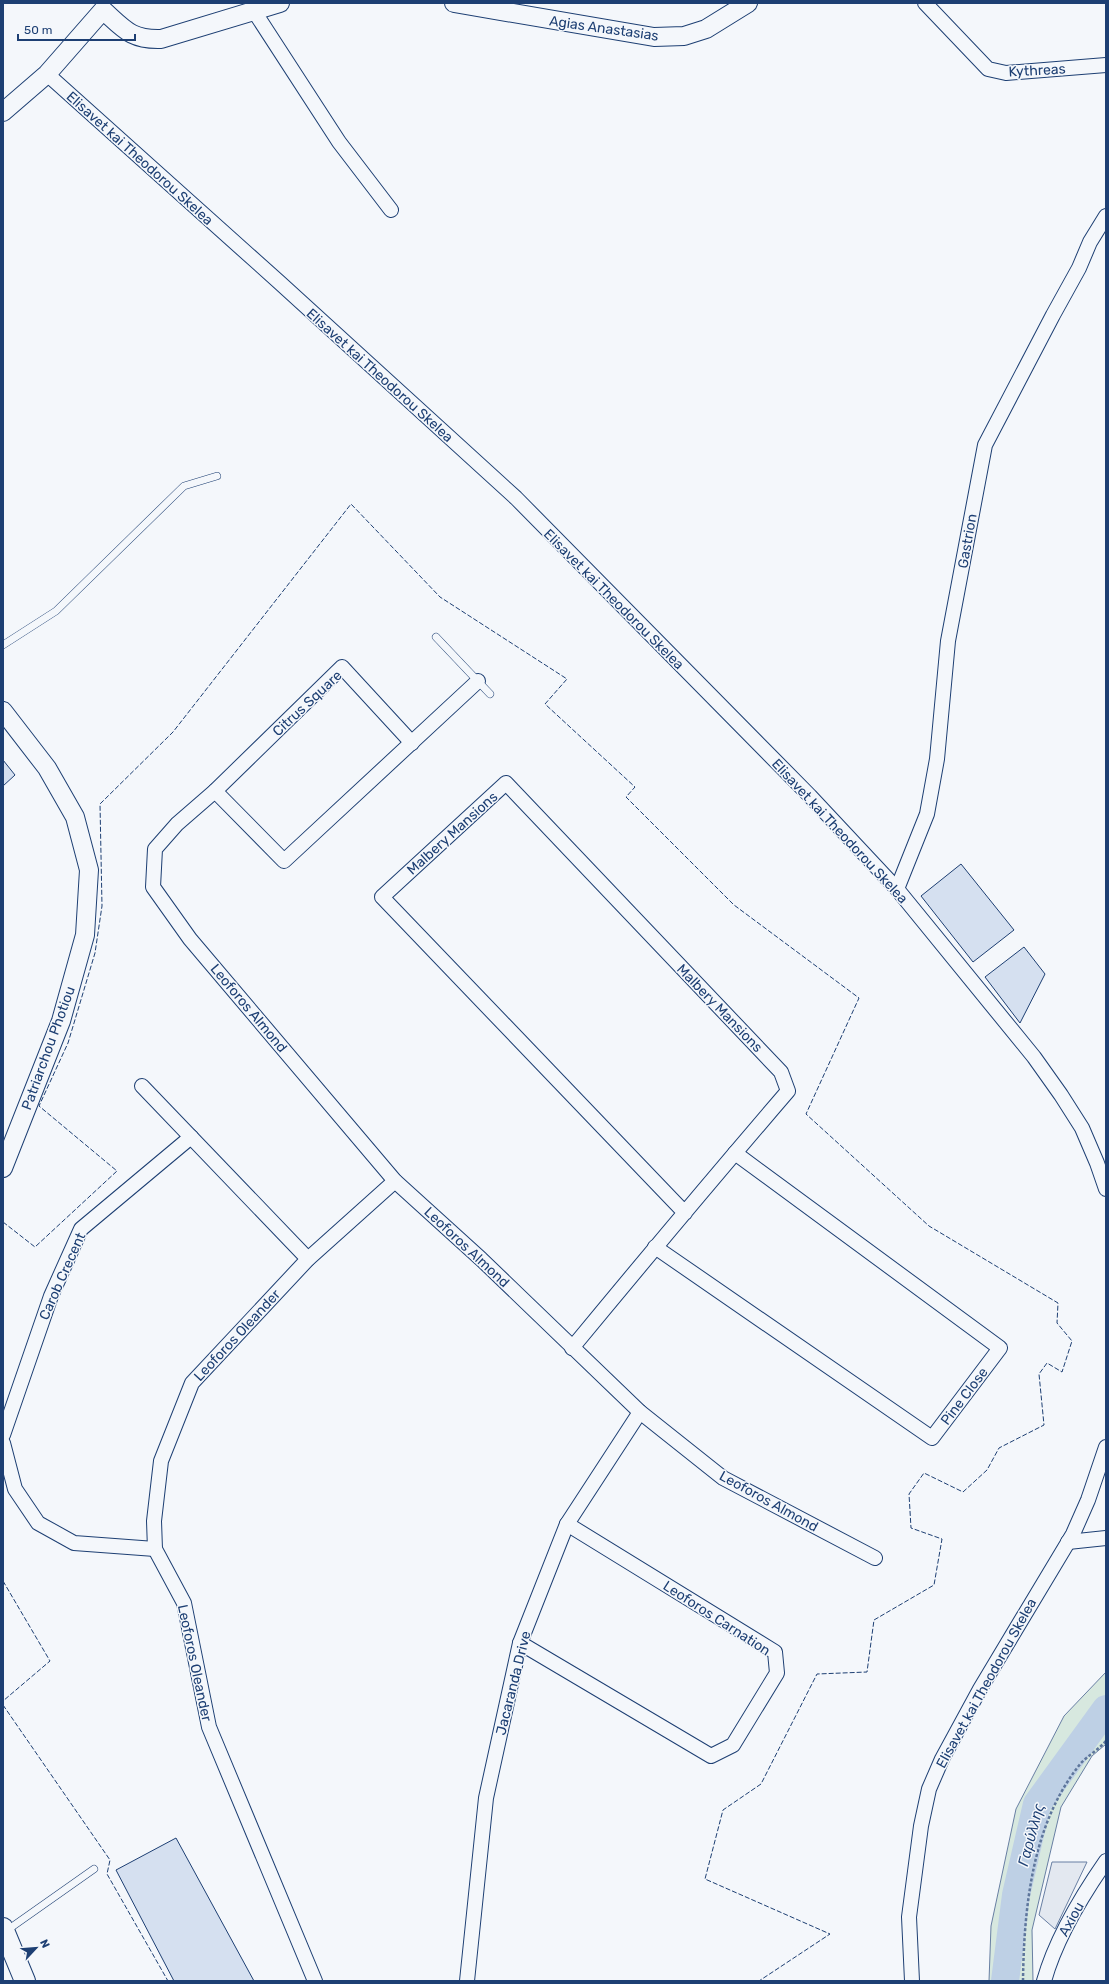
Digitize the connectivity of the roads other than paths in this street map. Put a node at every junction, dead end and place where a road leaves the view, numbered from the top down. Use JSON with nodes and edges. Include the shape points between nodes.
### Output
{"nodes":[{"id":1,"x":280,"y":3,"type":"edge"},
{"id":2,"x":454,"y":3,"type":"edge"},
{"id":3,"x":748,"y":3,"type":"edge"},
{"id":4,"x":925,"y":3,"type":"edge"},
{"id":5,"x":106,"y":7,"type":"edge"},
{"id":6,"x":254,"y":11,"type":"junction"},
{"id":7,"x":1106,"y":65,"type":"edge"},
{"id":8,"x":47,"y":74,"type":"junction"},
{"id":9,"x":3,"y":112,"type":"edge"},
{"id":10,"x":391,"y":210,"type":"dead end"},
{"id":11,"x":1106,"y":216,"type":"edge"},
{"id":12,"x":217,"y":476,"type":"dead end"},
{"id":13,"x":436,"y":637,"type":"dead end"},
{"id":14,"x":3,"y":645,"type":"edge"},
{"id":15,"x":478,"y":681,"type":"junction"},
{"id":16,"x":490,"y":694,"type":"dead end"},
{"id":17,"x":3,"y":711,"type":"edge"},
{"id":18,"x":412,"y":743,"type":"junction"},
{"id":19,"x":215,"y":792,"type":"junction"},
{"id":20,"x":155,"y":848,"type":"joint"},
{"id":21,"x":897,"y":889,"type":"junction"},
{"id":22,"x":142,"y":1086,"type":"dead end"},
{"id":23,"x":191,"y":1137,"type":"junction"},
{"id":24,"x":735,"y":1152,"type":"junction"},
{"id":25,"x":3,"y":1168,"type":"edge"},
{"id":26,"x":395,"y":1182,"type":"junction"},
{"id":27,"x":1106,"y":1189,"type":"edge"},
{"id":28,"x":685,"y":1213,"type":"junction"},
{"id":29,"x":655,"y":1247,"type":"junction"},
{"id":30,"x":308,"y":1259,"type":"junction"},
{"id":31,"x":572,"y":1348,"type":"junction"},
{"id":32,"x":640,"y":1412,"type":"junction"},
{"id":33,"x":3,"y":1435,"type":"edge"},
{"id":34,"x":3,"y":1443,"type":"edge"},
{"id":35,"x":1106,"y":1447,"type":"edge"},
{"id":36,"x":567,"y":1524,"type":"junction"},
{"id":37,"x":1106,"y":1538,"type":"edge"},
{"id":38,"x":1068,"y":1542,"type":"junction"},
{"id":39,"x":155,"y":1549,"type":"junction"},
{"id":40,"x":875,"y":1558,"type":"dead end"},
{"id":41,"x":520,"y":1643,"type":"junction"},
{"id":42,"x":1106,"y":1861,"type":"edge"},
{"id":43,"x":94,"y":1869,"type":"dead end"},
{"id":44,"x":4,"y":1930,"type":"edge"},
{"id":45,"x":25,"y":1981,"type":"edge"},
{"id":46,"x":315,"y":1981,"type":"edge"},
{"id":47,"x":467,"y":1981,"type":"edge"},
{"id":48,"x":912,"y":1981,"type":"edge"},
{"id":49,"x":1044,"y":1981,"type":"edge"}],
"edges":[{"from":1,"to":6,"type":"street"},
{"from":2,"to":3,"type":"street","name":"Agias Anastasias","via":[[654,37],[684,36],[706,28]]},
{"from":4,"to":7,"type":"street","name":"Kythreas","via":[[988,69],[1006,73]]},
{"from":5,"to":6,"type":"street","via":[[131,34],[145,40],[160,40]]},
{"from":5,"to":8,"type":"street"},
{"from":6,"to":10,"type":"street","via":[[339,142]]},
{"from":8,"to":9,"type":"street"},
{"from":8,"to":21,"type":"street","name":"Elisavet kai Theodorou Skelea","via":[[516,498],[810,796]]},
{"from":11,"to":21,"type":"street","name":"Gastrion","via":[[985,445],[948,640],[937,759],[927,814]]},
{"from":12,"to":14,"type":"lane","via":[[184,486],[56,611]]},
{"from":13,"to":15,"type":"lane"},
{"from":15,"to":16,"type":"lane"},
{"from":15,"to":18,"type":"street"},
{"from":17,"to":25,"type":"street","name":"Patriarchou Photiou","via":[[47,768],[74,817],[89,870],[85,935],[61,1021]]},
{"from":18,"to":19,"type":"street","via":[[284,861]]},
{"from":18,"to":19,"type":"street","name":"Citrus Square","via":[[342,667]]},
{"from":19,"to":20,"type":"street","name":"Citrus Square","via":[[177,824]]},
{"from":20,"to":26,"type":"street","name":"Leoforos Almond","via":[[153,887],[190,939]]},
{"from":21,"to":27,"type":"street","name":"Elisavet kai Theodorou Skelea","via":[[1034,1057],[1061,1094],[1082,1128]]},
{"from":22,"to":23,"type":"street"},
{"from":23,"to":30,"type":"street"},
{"from":23,"to":33,"type":"street","name":"Carob Crecent","via":[[81,1230],[50,1296]]},
{"from":24,"to":28,"type":"street","name":"Malbery Mansions"},
{"from":24,"to":28,"type":"street","name":"Malbery Mansions","via":[[788,1091],[781,1072],[506,783],[382,897]]},
{"from":24,"to":29,"type":"street","name":"Pine Close","via":[[1000,1348],[932,1438]]},
{"from":26,"to":30,"type":"street","name":"Leoforos Oleander"},
{"from":26,"to":31,"type":"street","name":"Leoforos Almond","via":[[481,1259]]},
{"from":28,"to":29,"type":"street","name":"Malbery Mansions"},
{"from":29,"to":31,"type":"street","name":"Malbery Mansions"},
{"from":30,"to":39,"type":"street","name":"Leoforos Oleander","via":[[192,1383],[161,1460],[154,1521]]},
{"from":31,"to":32,"type":"street","name":"Leoforos Almond"},
{"from":32,"to":36,"type":"street","name":"Jacaranda Drive"},
{"from":32,"to":40,"type":"street","name":"Leoforos Almond","via":[[723,1478]]},
{"from":34,"to":39,"type":"street","via":[[15,1489],[38,1523],[74,1543]]},
{"from":35,"to":38,"type":"street","name":"Elisavet kai Theodorou Skelea","via":[[1088,1500]]},
{"from":36,"to":41,"type":"street","name":"Jacaranda Drive"},
{"from":36,"to":41,"type":"street","name":"Leoforos Carnation","via":[[775,1652],[777,1673],[732,1745],[711,1756]]},
{"from":37,"to":38,"type":"street"},
{"from":38,"to":48,"type":"street","name":"Elisavet kai Theodorou Skelea","via":[[980,1689],[942,1759],[929,1790],[921,1826],[909,1917]]},
{"from":39,"to":46,"type":"street","name":"Leoforos Oleander","via":[[184,1602],[209,1727]]},
{"from":41,"to":47,"type":"street","name":"Jacaranda Drive","via":[[486,1798]]},
{"from":42,"to":49,"type":"street","name":"Axiou","via":[[1050,1959]]},
{"from":43,"to":44,"type":"lane"},
{"from":44,"to":45,"type":"main road"}]}
